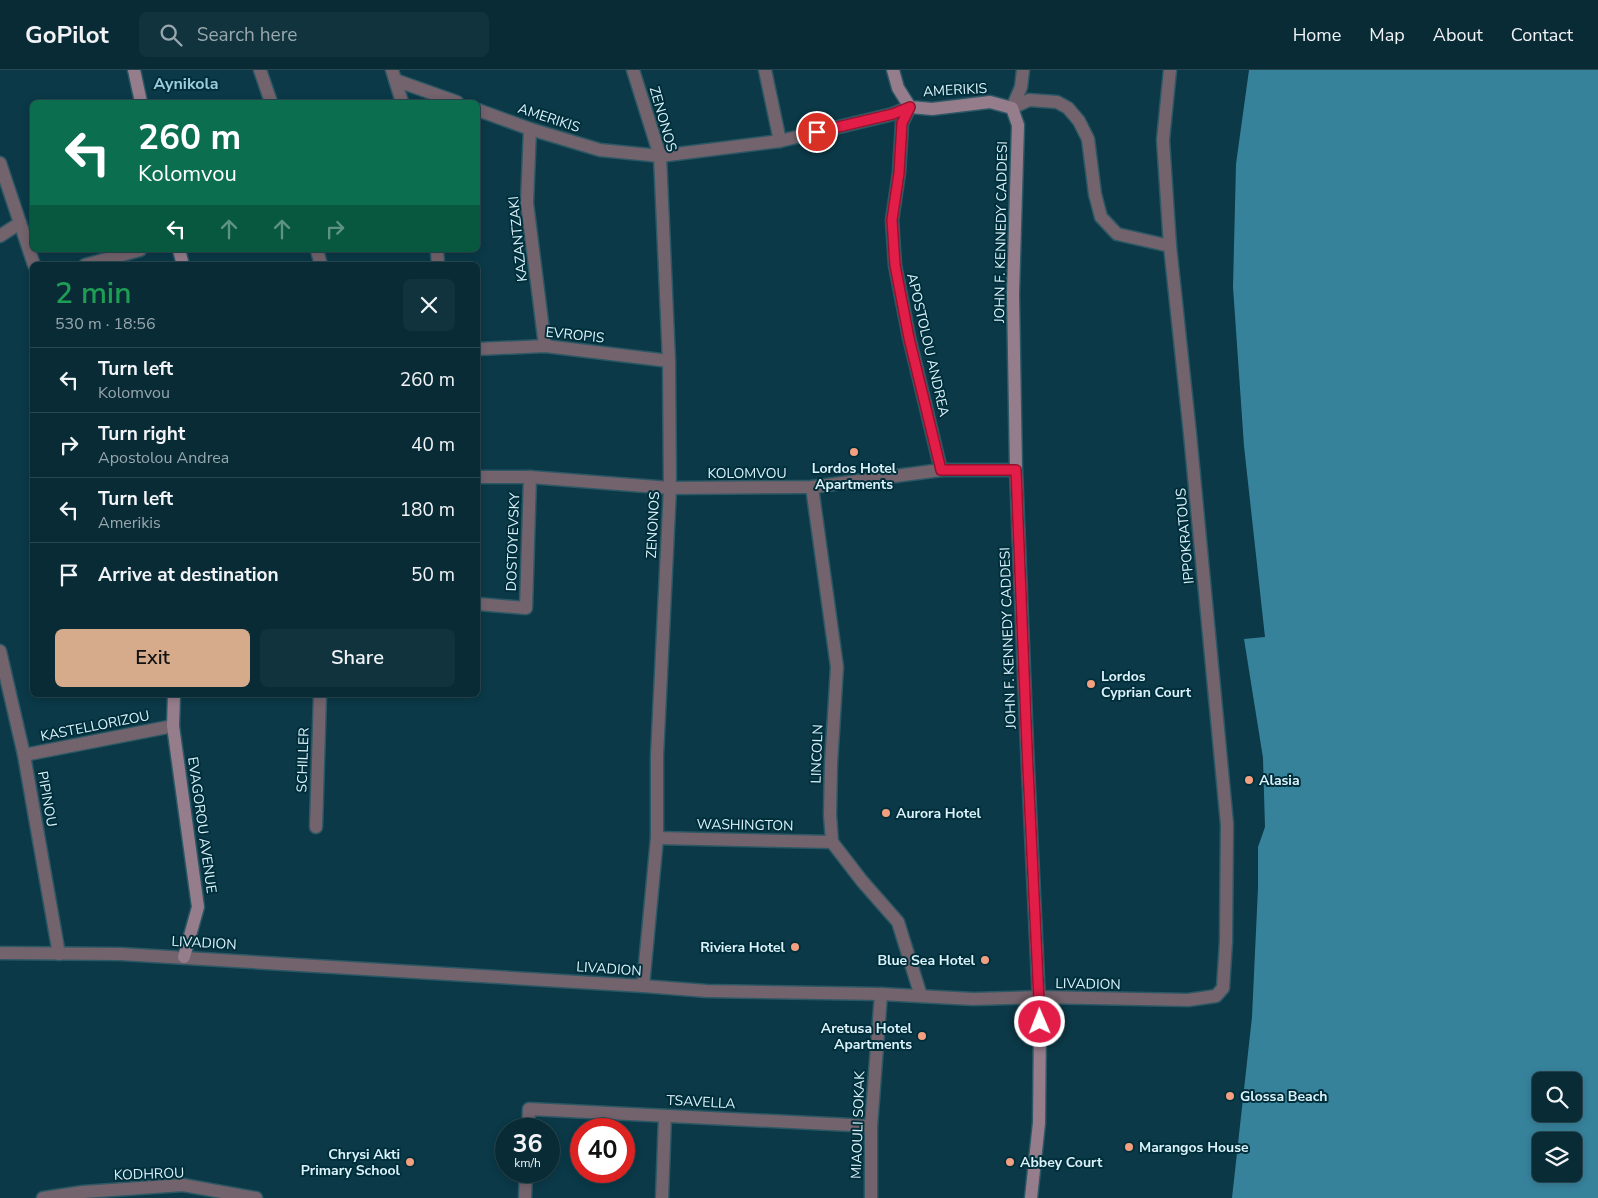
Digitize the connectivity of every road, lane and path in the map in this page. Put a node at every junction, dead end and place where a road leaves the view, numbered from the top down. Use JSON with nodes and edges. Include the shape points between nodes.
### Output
{"nodes":[{"id":1,"x":134,"y":70,"type":"edge"},
{"id":2,"x":260,"y":70,"type":"edge"},
{"id":3,"x":633,"y":70,"type":"edge"},
{"id":4,"x":765,"y":70,"type":"edge"},
{"id":5,"x":893,"y":70,"type":"edge"},
{"id":6,"x":1023,"y":70,"type":"edge"},
{"id":7,"x":1170,"y":70,"type":"edge"},
{"id":8,"x":394,"y":75,"type":"edge"},
{"id":9,"x":141,"y":100,"type":"edge"},
{"id":10,"x":270,"y":100,"type":"edge"},
{"id":11,"x":401,"y":100,"type":"edge"},
{"id":12,"x":452,"y":100,"type":"edge"},
{"id":13,"x":910,"y":107,"type":"junction"},
{"id":14,"x":1012,"y":108,"type":"junction"},
{"id":15,"x":480,"y":111,"type":"edge"},
{"id":16,"x":530,"y":129,"type":"junction"},
{"id":17,"x":780,"y":141,"type":"junction"},
{"id":18,"x":660,"y":156,"type":"junction"},
{"id":19,"x":0,"y":163,"type":"edge"},
{"id":20,"x":20,"y":223,"type":"junction"},
{"id":21,"x":0,"y":236,"type":"edge"},
{"id":22,"x":1170,"y":246,"type":"junction"},
{"id":23,"x":133,"y":252,"type":"edge"},
{"id":24,"x":33,"y":262,"type":"edge"},
{"id":25,"x":95,"y":262,"type":"edge"},
{"id":26,"x":545,"y":346,"type":"junction"},
{"id":27,"x":480,"y":349,"type":"edge"},
{"id":28,"x":669,"y":361,"type":"junction"},
{"id":29,"x":941,"y":470,"type":"junction"},
{"id":30,"x":1016,"y":470,"type":"junction"},
{"id":31,"x":530,"y":477,"type":"junction"},
{"id":32,"x":480,"y":478,"type":"edge"},
{"id":33,"x":812,"y":487,"type":"junction"},
{"id":34,"x":670,"y":488,"type":"junction"},
{"id":35,"x":480,"y":604,"type":"edge"},
{"id":36,"x":0,"y":651,"type":"edge"},
{"id":37,"x":174,"y":697,"type":"edge"},
{"id":38,"x":320,"y":697,"type":"edge"},
{"id":39,"x":173,"y":726,"type":"junction"},
{"id":40,"x":24,"y":755,"type":"junction"},
{"id":41,"x":316,"y":827,"type":"dead end"},
{"id":42,"x":657,"y":838,"type":"junction"},
{"id":43,"x":832,"y":842,"type":"junction"},
{"id":44,"x":0,"y":953,"type":"edge"},
{"id":45,"x":59,"y":954,"type":"junction"},
{"id":46,"x":184,"y":957,"type":"junction"},
{"id":47,"x":643,"y":986,"type":"junction"},
{"id":48,"x":881,"y":994,"type":"junction"},
{"id":49,"x":921,"y":996,"type":"junction"},
{"id":50,"x":1216,"y":996,"type":"joint"},
{"id":51,"x":1040,"y":997,"type":"junction"},
{"id":52,"x":665,"y":1116,"type":"junction"},
{"id":53,"x":529,"y":1118,"type":"edge"},
{"id":54,"x":871,"y":1126,"type":"junction"},
{"id":55,"x":526,"y":1183,"type":"edge"},
{"id":56,"x":43,"y":1198,"type":"edge"},
{"id":57,"x":256,"y":1198,"type":"edge"},
{"id":58,"x":525,"y":1198,"type":"edge"},
{"id":59,"x":662,"y":1198,"type":"edge"},
{"id":60,"x":871,"y":1198,"type":"edge"},
{"id":61,"x":1031,"y":1198,"type":"edge"}],
"edges":[{"from":1,"to":9,"type":"street"},
{"from":2,"to":10,"type":"street"},
{"from":3,"to":18,"type":"street","name":"ZENONOS"},
{"from":4,"to":17,"type":"street"},
{"from":5,"to":13,"type":"street","via":[[898,88]]},
{"from":6,"to":14,"type":"street","via":[[1021,87]]},
{"from":7,"to":22,"type":"street","name":"IPPOKRATOUS","via":[[1164,140]]},
{"from":8,"to":11,"type":"street"},
{"from":8,"to":12,"type":"street"},
{"from":13,"to":14,"type":"street","name":"AMERIKIS","via":[[932,109],[990,102]]},
{"from":13,"to":17,"type":"street","name":"AMERIKIS"},
{"from":13,"to":29,"type":"street","name":"APOSTOLOU ANDREA","via":[[902,123],[892,220],[895,265]]},
{"from":14,"to":22,"type":"street","via":[[1029,100],[1057,102],[1068,108],[1088,139],[1101,217],[1117,234]]},
{"from":14,"to":30,"type":"street","name":"JOHN F. KENNEDY CADDESI","via":[[1018,125],[1013,294]]},
{"from":15,"to":16,"type":"street","name":"AMERIKIS"},
{"from":16,"to":18,"type":"street","name":"AMERIKIS","via":[[600,150]]},
{"from":16,"to":26,"type":"street","name":"KAZANTZAKI","via":[[527,203]]},
{"from":17,"to":18,"type":"street","name":"AMERIKIS"},
{"from":18,"to":28,"type":"street","name":"ZENONOS"},
{"from":19,"to":20,"type":"street"},
{"from":20,"to":21,"type":"street"},
{"from":20,"to":24,"type":"street"},
{"from":22,"to":50,"type":"street","name":"IPPOKRATOUS","via":[[1227,824],[1223,988]]},
{"from":23,"to":25,"type":"street"},
{"from":26,"to":27,"type":"street","name":"EVROPIS"},
{"from":26,"to":28,"type":"street","name":"EVROPIS"},
{"from":28,"to":34,"type":"street","name":"ZENONOS"},
{"from":29,"to":30,"type":"street","name":"KOLOMVOU"},
{"from":29,"to":33,"type":"street","name":"KOLOMVOU"},
{"from":30,"to":51,"type":"street","name":"JOHN F. KENNEDY CADDESI"},
{"from":31,"to":32,"type":"street","name":"KOLOMVOU"},
{"from":31,"to":34,"type":"street","name":"KOLOMVOU"},
{"from":31,"to":35,"type":"street","name":"DOSTOYEVSKY","via":[[526,608]]},
{"from":33,"to":34,"type":"street","name":"KOLOMVOU"},
{"from":33,"to":43,"type":"street","name":"LINCOLN","via":[[837,667],[831,764]]},
{"from":34,"to":42,"type":"street","name":"ZENONOS","via":[[657,756]]},
{"from":36,"to":40,"type":"street","name":"PIPINOU"},
{"from":37,"to":39,"type":"street","name":"EVAGOROU AVENUE"},
{"from":38,"to":41,"type":"street","name":"SCHILLER"},
{"from":39,"to":40,"type":"street","name":"KASTELLORIZOU"},
{"from":39,"to":46,"type":"street","name":"EVAGOROU AVENUE","via":[[198,907]]},
{"from":40,"to":45,"type":"street","name":"PIPINOU"},
{"from":42,"to":43,"type":"street","name":"WASHINGTON"},
{"from":42,"to":47,"type":"street","name":"ZENONOS"},
{"from":43,"to":49,"type":"street","via":[[898,922]]},
{"from":44,"to":45,"type":"street","name":"LIVADION"},
{"from":45,"to":46,"type":"street","name":"LIVADION"},
{"from":46,"to":47,"type":"street","name":"LIVADION"},
{"from":47,"to":48,"type":"street","name":"LIVADION","via":[[707,991]]},
{"from":48,"to":49,"type":"street","name":"LIVADION"},
{"from":48,"to":54,"type":"street","name":"MIAOULI SOKAK"},
{"from":49,"to":51,"type":"street","name":"LIVADION","via":[[973,999]]},
{"from":50,"to":51,"type":"street","name":"LIVADION","via":[[1188,1000]]},
{"from":51,"to":61,"type":"street","name":"JOHN F. KENNEDY CADDESI","via":[[1039,1123]]},
{"from":52,"to":53,"type":"street","name":"TSAVELLA","via":[[529,1109]]},
{"from":52,"to":54,"type":"street","name":"TSAVELLA"},
{"from":52,"to":59,"type":"street"},
{"from":54,"to":60,"type":"street","name":"MIAOULI SOKAK"},
{"from":55,"to":58,"type":"street"},
{"from":56,"to":57,"type":"street","name":"KODHROU","via":[[83,1192],[184,1186]]}]}
